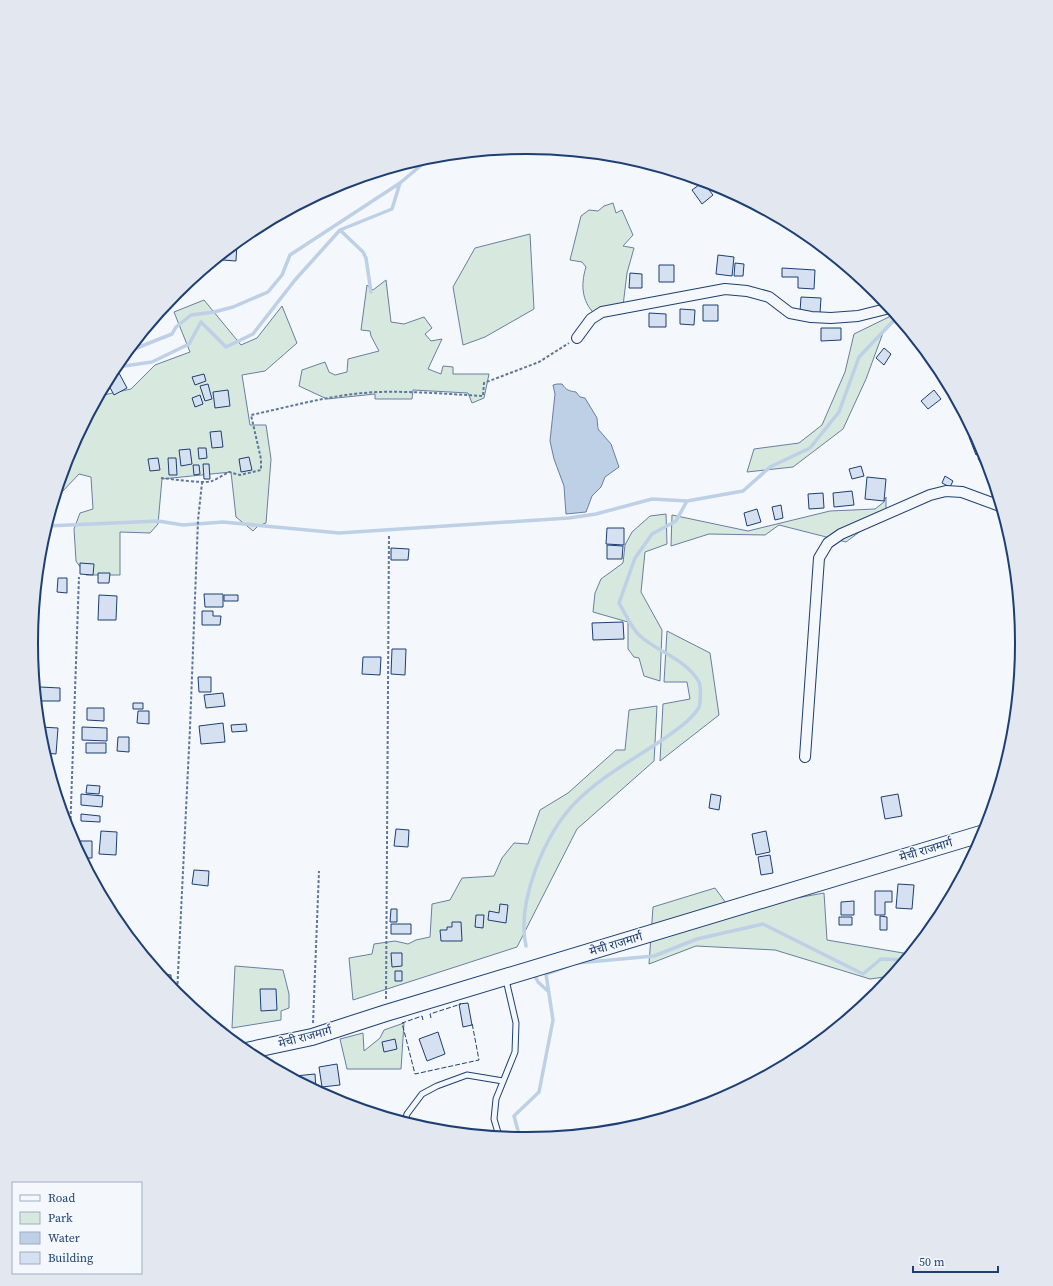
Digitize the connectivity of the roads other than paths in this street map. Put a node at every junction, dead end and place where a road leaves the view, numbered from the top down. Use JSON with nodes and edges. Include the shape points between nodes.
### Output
{"nodes":[{"id":1,"x":883,"y":310,"type":"edge"},
{"id":2,"x":577,"y":338,"type":"road end"},
{"id":3,"x":994,"y":504,"type":"edge"},
{"id":4,"x":805,"y":757,"type":"dead end"},
{"id":5,"x":976,"y":836,"type":"edge"},
{"id":6,"x":505,"y":977,"type":"junction"},
{"id":7,"x":255,"y":1049,"type":"edge"},
{"id":8,"x":504,"y":1081,"type":"junction"},
{"id":9,"x":406,"y":1116,"type":"edge"},
{"id":10,"x":497,"y":1130,"type":"edge"}],
"edges":[{"from":1,"to":2,"type":"street","via":[[858,316],[811,317],[790,313],[769,297],[726,289],[602,312],[591,319]]},
{"from":3,"to":4,"type":"street","via":[[970,494],[946,491],[930,495],[841,534],[828,543],[819,558]]},
{"from":5,"to":6,"type":"main road","name":"मेची राजमार्ग"},
{"from":6,"to":7,"type":"main road","name":"मेची राजमार्ग","via":[[312,1036]]},
{"from":6,"to":8,"type":"lane","via":[[516,1023],[515,1052]]},
{"from":8,"to":9,"type":"lane","via":[[467,1075],[422,1094]]},
{"from":8,"to":10,"type":"lane","via":[[496,1099],[494,1119]]}]}
